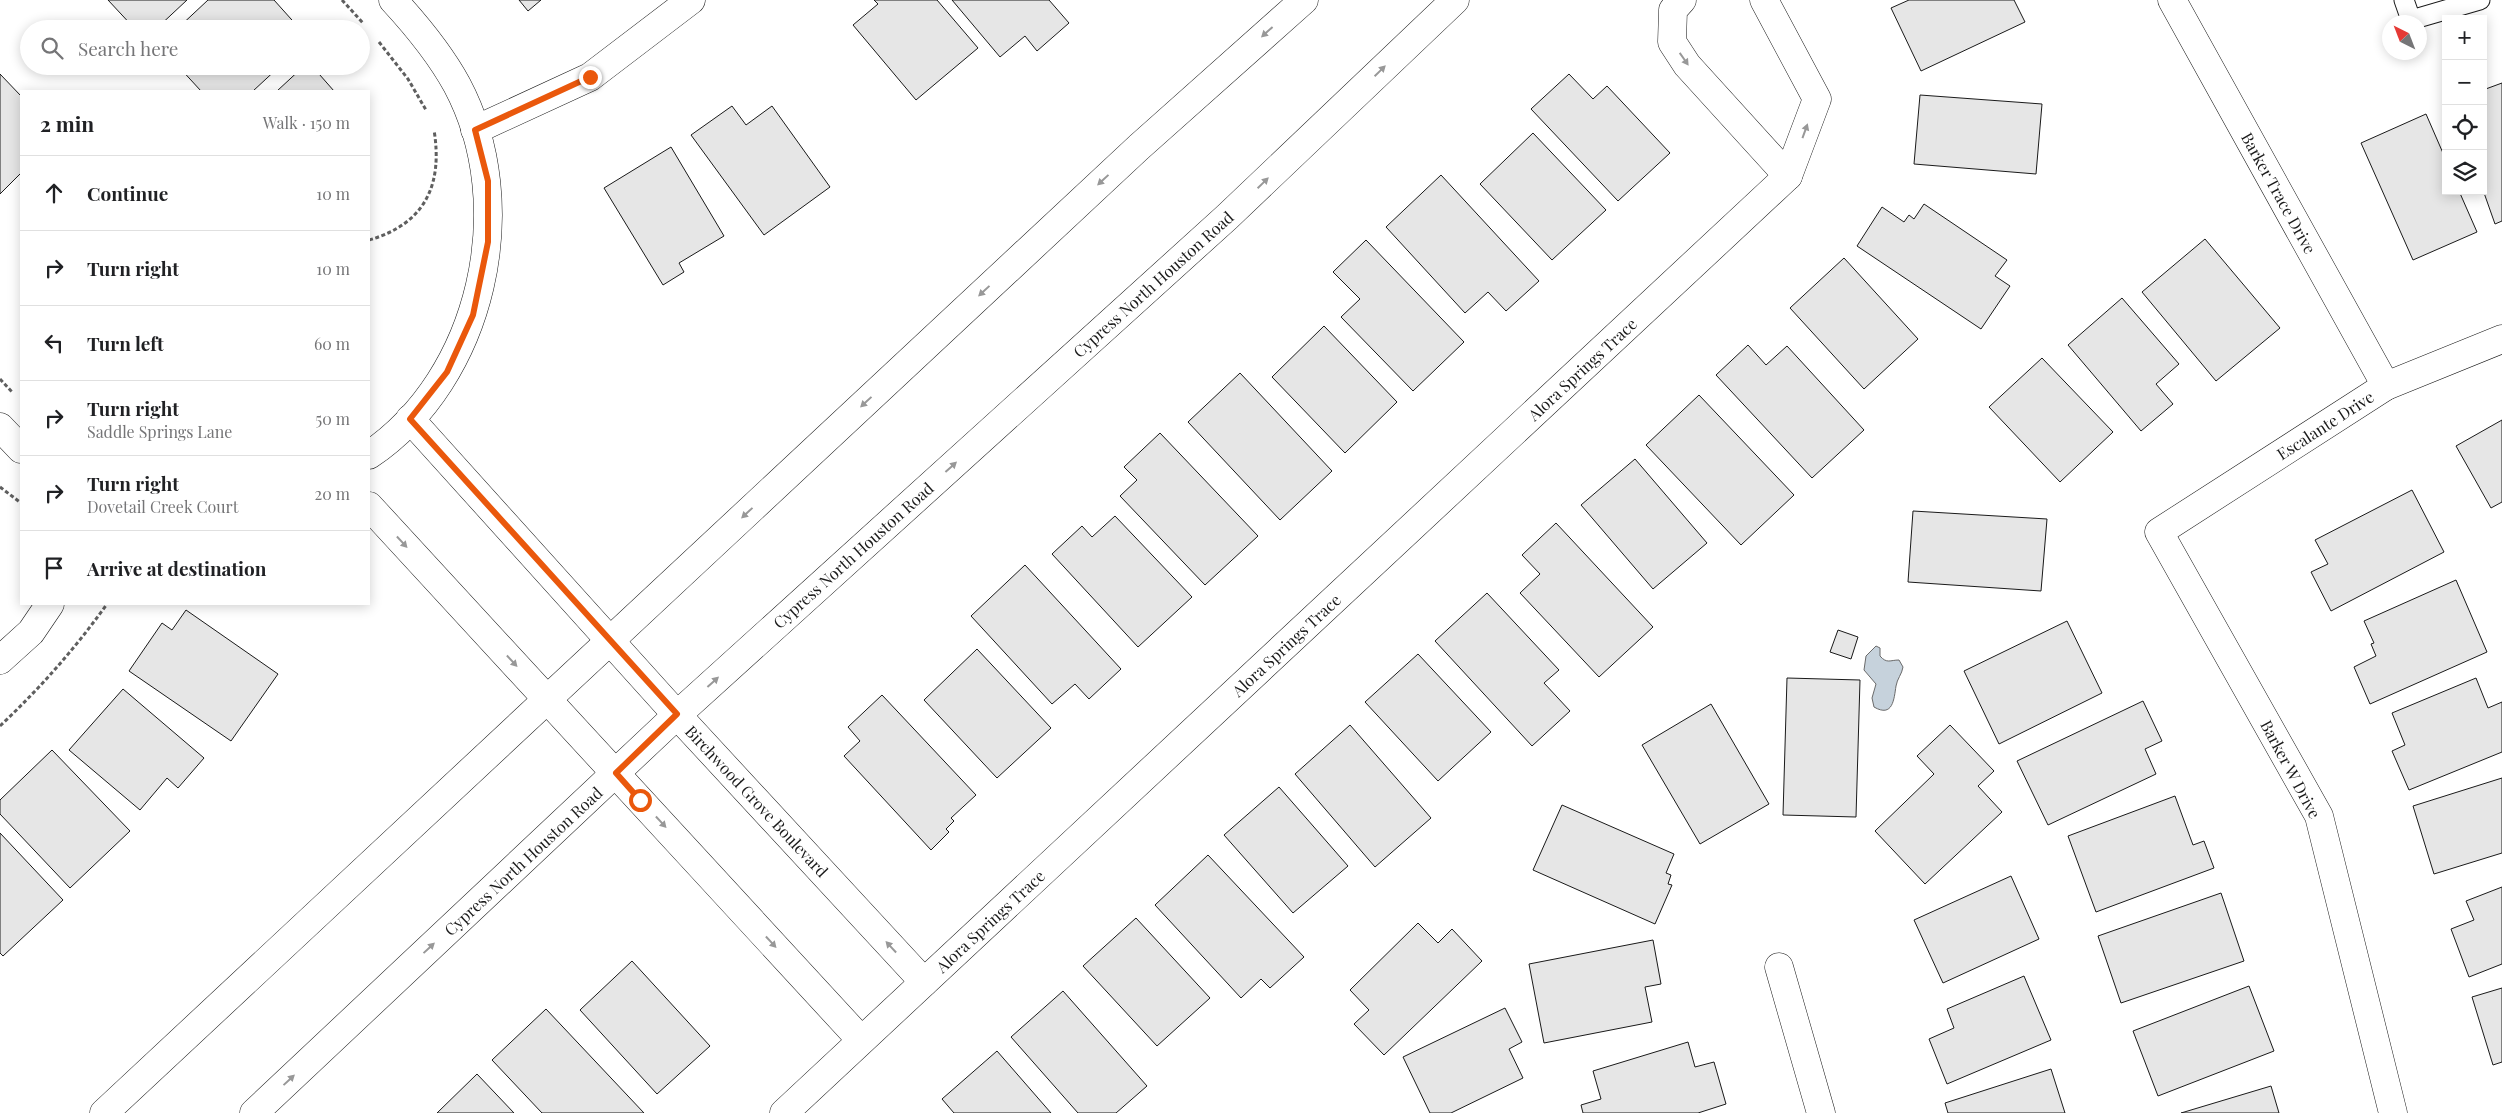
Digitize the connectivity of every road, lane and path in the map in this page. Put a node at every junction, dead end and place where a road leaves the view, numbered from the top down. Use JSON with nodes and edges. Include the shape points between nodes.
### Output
{"nodes":[{"id":1,"x":342,"y":0,"type":"edge"},
{"id":2,"x":393,"y":0,"type":"edge"},
{"id":3,"x":691,"y":0,"type":"edge"},
{"id":4,"x":1304,"y":0,"type":"edge"},
{"id":5,"x":1454,"y":0,"type":"edge"},
{"id":6,"x":1682,"y":0,"type":"edge"},
{"id":7,"x":1764,"y":0,"type":"edge"},
{"id":8,"x":2172,"y":0,"type":"edge"},
{"id":9,"x":2404,"y":0,"type":"edge"},
{"id":10,"x":2480,"y":0,"type":"edge"},
{"id":11,"x":360,"y":20,"type":"edge"},
{"id":12,"x":377,"y":40,"type":"dead end"},
{"id":13,"x":429,"y":115,"type":"dead end"},
{"id":14,"x":433,"y":122,"type":"dead end"},
{"id":15,"x":475,"y":130,"type":"junction"},
{"id":16,"x":1788,"y":176,"type":"junction"},
{"id":17,"x":370,"y":240,"type":"edge"},
{"id":18,"x":2502,"y":339,"type":"edge"},
{"id":19,"x":0,"y":379,"type":"edge"},
{"id":20,"x":2386,"y":386,"type":"junction"},
{"id":21,"x":16,"y":395,"type":"dead end"},
{"id":22,"x":410,"y":419,"type":"junction"},
{"id":23,"x":0,"y":427,"type":"edge"},
{"id":24,"x":20,"y":448,"type":"edge"},
{"id":25,"x":370,"y":454,"type":"edge"},
{"id":26,"x":0,"y":487,"type":"edge"},
{"id":27,"x":20,"y":502,"type":"edge"},
{"id":28,"x":370,"y":507,"type":"edge"},
{"id":29,"x":2159,"y":532,"type":"joint"},
{"id":30,"x":49,"y":605,"type":"edge"},
{"id":31,"x":106,"y":605,"type":"edge"},
{"id":32,"x":610,"y":640,"type":"junction"},
{"id":33,"x":0,"y":660,"type":"edge"},
{"id":34,"x":546,"y":698,"type":"junction"},
{"id":35,"x":677,"y":714,"type":"junction"},
{"id":36,"x":0,"y":726,"type":"edge"},
{"id":37,"x":616,"y":773,"type":"junction"},
{"id":38,"x":1779,"y":967,"type":"dead end"},
{"id":39,"x":924,"y":982,"type":"junction"},
{"id":40,"x":861,"y":1040,"type":"junction"},
{"id":41,"x":104,"y":1113,"type":"edge"},
{"id":42,"x":254,"y":1113,"type":"edge"},
{"id":43,"x":784,"y":1113,"type":"edge"},
{"id":44,"x":1821,"y":1113,"type":"edge"},
{"id":45,"x":2393,"y":1113,"type":"edge"}],
"edges":[{"from":1,"to":11,"type":"path"},
{"from":2,"to":15,"type":"street","via":[[435,50],[457,85]]},
{"from":3,"to":15,"type":"street","via":[[590,77]]},
{"from":4,"to":32,"type":"street","one_way":true,"via":[[1139,146]]},
{"from":35,"to":5,"type":"street","name":"Cypress North Houston Road","one_way":true,"via":[[1227,217]]},
{"from":6,"to":16,"type":"street","one_way":true,"via":[[1673,10],[1672,42],[1687,65]]},
{"from":16,"to":7,"type":"street","name":"Alora Springs Trace","one_way":true,"via":[[1817,99]]},
{"from":8,"to":20,"type":"street","name":"Barker Trace Drive"},
{"from":9,"to":10,"type":"lane","via":[[2411,20]]},
{"from":12,"to":13,"type":"path","via":[[408,79]]},
{"from":14,"to":17,"type":"path","via":[[437,147],[435,177],[425,204],[408,222]]},
{"from":15,"to":22,"type":"street","via":[[488,181],[488,242],[473,315],[447,372]]},
{"from":16,"to":39,"type":"street","name":"Alora Springs Trace"},
{"from":18,"to":20,"type":"street","name":"Escalante Drive"},
{"from":19,"to":21,"type":"path"},
{"from":20,"to":29,"type":"street","name":"Escalante Drive"},
{"from":22,"to":25,"type":"street"},
{"from":22,"to":32,"type":"street","name":"Birchwood Grove Boulevard"},
{"from":23,"to":24,"type":"street"},
{"from":26,"to":27,"type":"path"},
{"from":28,"to":34,"type":"street","one_way":true},
{"from":29,"to":45,"type":"street","name":"Barker W Drive","via":[[2319,816]]},
{"from":30,"to":33,"type":"street","via":[[30,632]]},
{"from":31,"to":36,"type":"path","via":[[77,646],[41,687]]},
{"from":32,"to":34,"type":"street"},
{"from":32,"to":35,"type":"street","name":"Birchwood Grove Boulevard"},
{"from":34,"to":37,"type":"street"},
{"from":34,"to":41,"type":"street"},
{"from":35,"to":37,"type":"street","name":"Cypress North Houston Road"},
{"from":39,"to":35,"type":"street","name":"Birchwood Grove Boulevard","one_way":true},
{"from":37,"to":40,"type":"street","one_way":true},
{"from":42,"to":37,"type":"street","name":"Cypress North Houston Road","one_way":true},
{"from":38,"to":44,"type":"street"},
{"from":39,"to":40,"type":"street","name":"Alora Springs Trace"},
{"from":40,"to":43,"type":"street","name":"Alora Springs Trace"}]}
